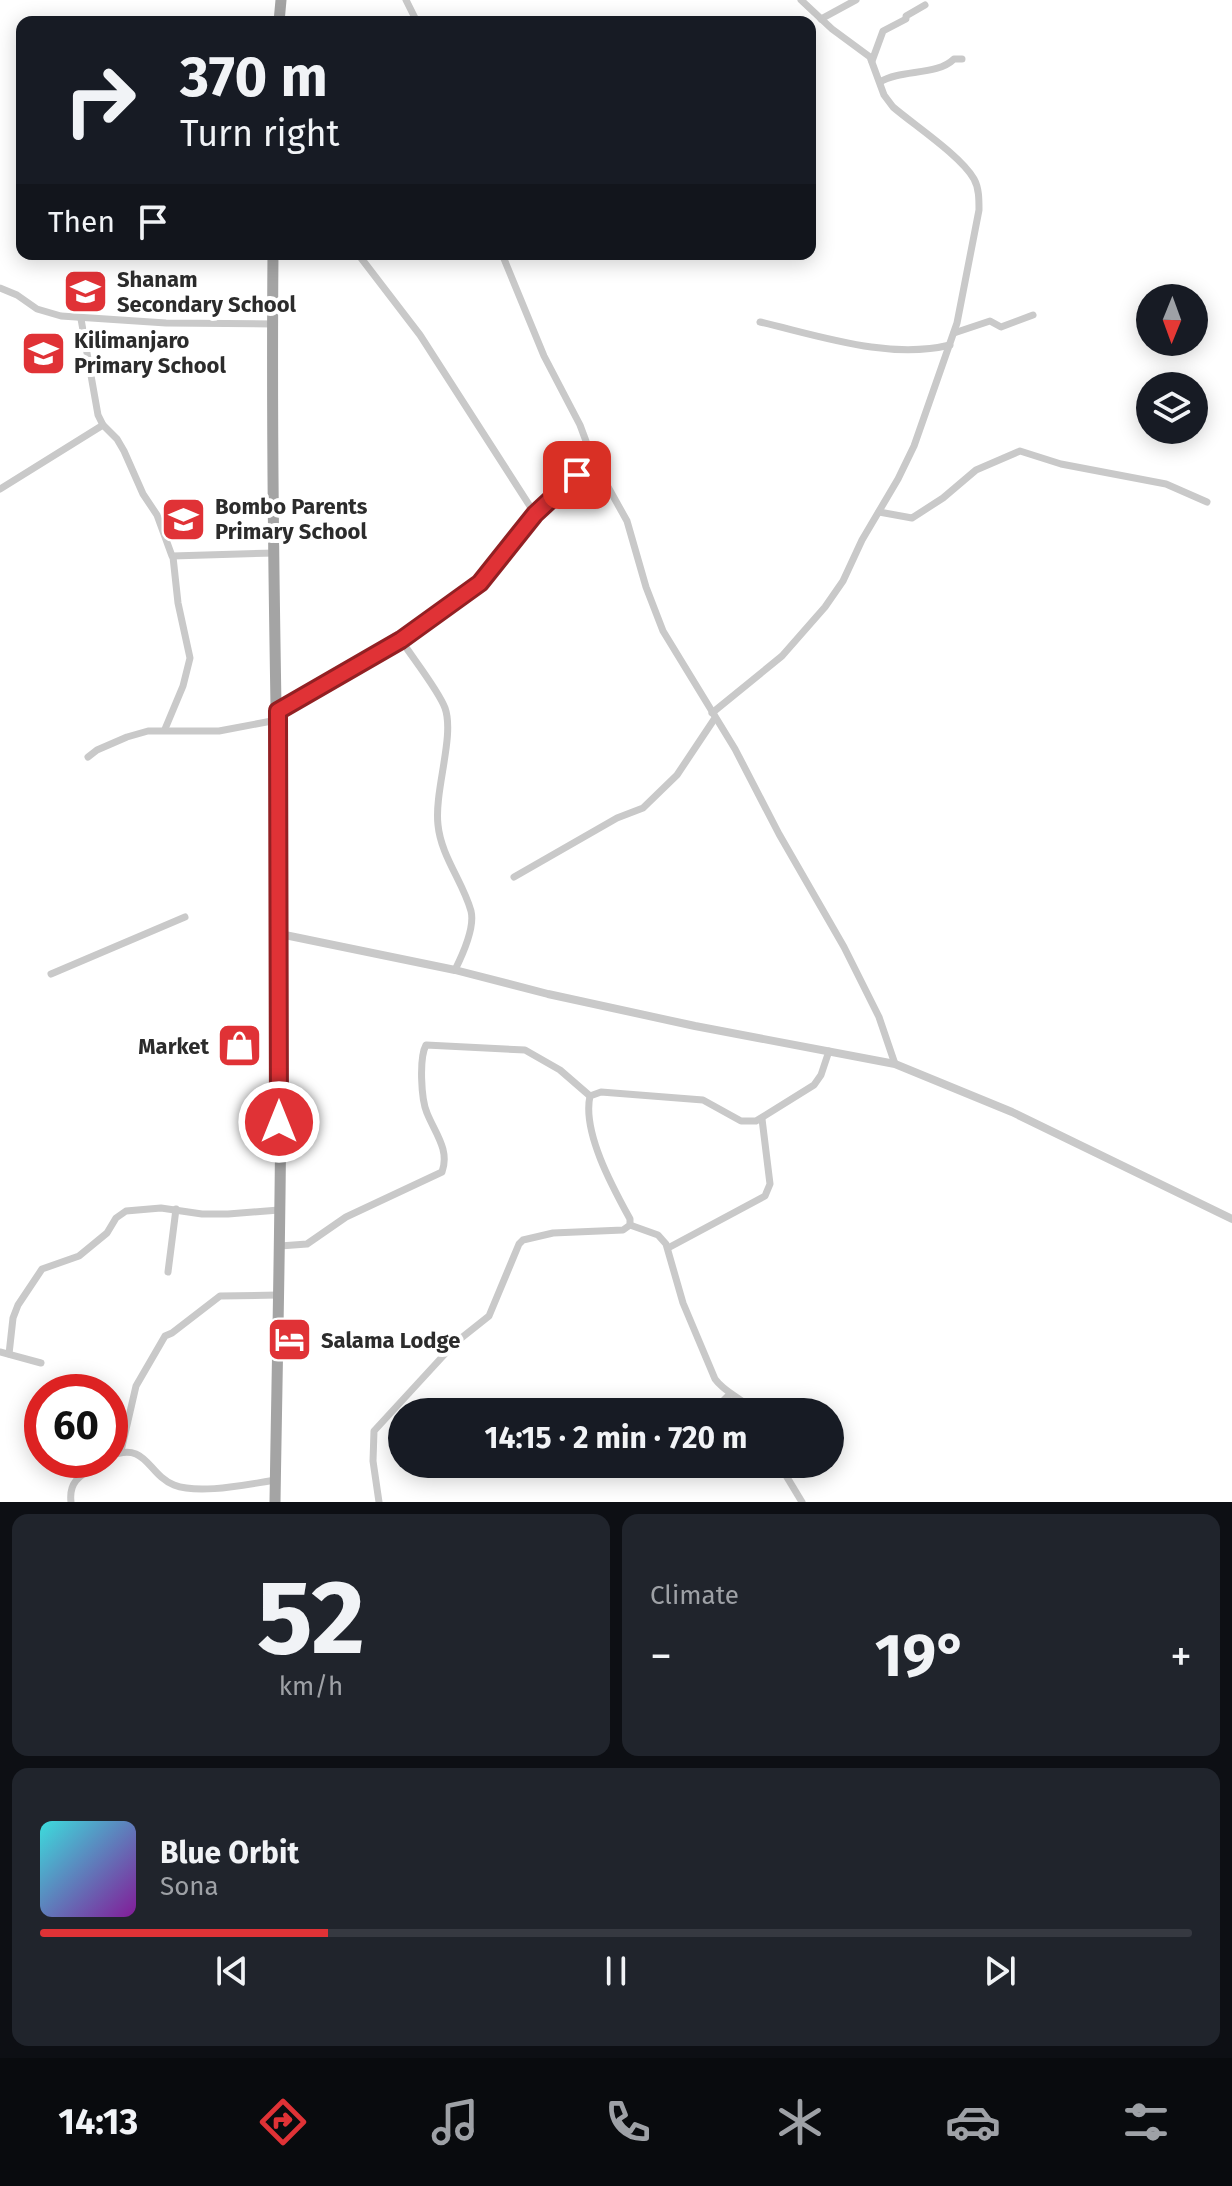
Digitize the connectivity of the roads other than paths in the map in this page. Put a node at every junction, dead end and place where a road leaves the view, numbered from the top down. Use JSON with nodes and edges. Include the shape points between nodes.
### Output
{"nodes":[{"id":1,"x":801,"y":0,"type":"edge"},
{"id":2,"x":856,"y":0,"type":"edge"},
{"id":3,"x":925,"y":5,"type":"dead end"},
{"id":4,"x":821,"y":19,"type":"junction"},
{"id":5,"x":962,"y":59,"type":"dead end"},
{"id":6,"x":872,"y":61,"type":"junction"},
{"id":7,"x":880,"y":82,"type":"junction"},
{"id":8,"x":273,"y":260,"type":"edge"},
{"id":9,"x":363,"y":260,"type":"edge"},
{"id":10,"x":504,"y":260,"type":"edge"},
{"id":11,"x":0,"y":288,"type":"edge"},
{"id":12,"x":1033,"y":315,"type":"dead end"},
{"id":13,"x":81,"y":319,"type":"junction"},
{"id":14,"x":760,"y":322,"type":"dead end"},
{"id":15,"x":273,"y":324,"type":"junction"},
{"id":16,"x":954,"y":333,"type":"junction"},
{"id":17,"x":950,"y":345,"type":"junction"},
{"id":18,"x":103,"y":425,"type":"junction"},
{"id":19,"x":593,"y":460,"type":"junction"},
{"id":20,"x":0,"y":489,"type":"edge"},
{"id":21,"x":1207,"y":502,"type":"dead end"},
{"id":22,"x":879,"y":512,"type":"junction"},
{"id":23,"x":535,"y":514,"type":"junction"},
{"id":24,"x":275,"y":553,"type":"junction"},
{"id":25,"x":173,"y":557,"type":"junction"},
{"id":26,"x":401,"y":640,"type":"junction"},
{"id":27,"x":278,"y":716,"type":"junction"},
{"id":28,"x":714,"y":716,"type":"junction"},
{"id":29,"x":165,"y":729,"type":"junction"},
{"id":30,"x":88,"y":757,"type":"dead end"},
{"id":31,"x":514,"y":877,"type":"dead end"},
{"id":32,"x":185,"y":917,"type":"dead end"},
{"id":33,"x":280,"y":934,"type":"junction"},
{"id":34,"x":455,"y":970,"type":"junction"},
{"id":35,"x":51,"y":974,"type":"dead end"},
{"id":36,"x":829,"y":1051,"type":"junction"},
{"id":37,"x":895,"y":1064,"type":"junction"},
{"id":38,"x":590,"y":1096,"type":"junction"},
{"id":39,"x":762,"y":1119,"type":"junction"},
{"id":40,"x":176,"y":1209,"type":"junction"},
{"id":41,"x":279,"y":1210,"type":"junction"},
{"id":42,"x":1232,"y":1219,"type":"edge"},
{"id":43,"x":630,"y":1225,"type":"junction"},
{"id":44,"x":280,"y":1246,"type":"junction"},
{"id":45,"x":668,"y":1248,"type":"junction"},
{"id":46,"x":168,"y":1272,"type":"dead end"},
{"id":47,"x":278,"y":1295,"type":"junction"},
{"id":48,"x":0,"y":1352,"type":"edge"},
{"id":49,"x":9,"y":1354,"type":"junction"},
{"id":50,"x":41,"y":1363,"type":"dead end"},
{"id":51,"x":730,"y":1394,"type":"junction"},
{"id":52,"x":726,"y":1398,"type":"edge"},
{"id":53,"x":739,"y":1398,"type":"edge"},
{"id":54,"x":128,"y":1421,"type":"edge"},
{"id":55,"x":128,"y":1452,"type":"edge"},
{"id":56,"x":77,"y":1478,"type":"edge"},
{"id":57,"x":787,"y":1478,"type":"edge"},
{"id":58,"x":276,"y":1480,"type":"junction"},
{"id":59,"x":71,"y":1502,"type":"edge"},
{"id":60,"x":275,"y":1502,"type":"edge"},
{"id":61,"x":379,"y":1502,"type":"edge"},
{"id":62,"x":802,"y":1502,"type":"edge"}],
"edges":[{"from":1,"to":4,"type":"street"},
{"from":2,"to":4,"type":"street"},
{"from":3,"to":6,"type":"street","via":[[883,31]]},
{"from":4,"to":6,"type":"street"},
{"from":5,"to":7,"type":"street"},
{"from":6,"to":7,"type":"street"},
{"from":7,"to":16,"type":"street","via":[[893,107],[964,166],[979,194]]},
{"from":8,"to":15,"type":"main road"},
{"from":9,"to":23,"type":"street","via":[[420,335]]},
{"from":10,"to":19,"type":"street"},
{"from":11,"to":13,"type":"street","via":[[47,313]]},
{"from":12,"to":16,"type":"street","via":[[1001,327],[990,321]]},
{"from":13,"to":15,"type":"street"},
{"from":13,"to":18,"type":"street","via":[[92,392]]},
{"from":14,"to":17,"type":"street","via":[[849,343],[932,349]]},
{"from":15,"to":24,"type":"main road"},
{"from":16,"to":17,"type":"street"},
{"from":17,"to":22,"type":"street","via":[[914,446]]},
{"from":18,"to":20,"type":"street"},
{"from":18,"to":25,"type":"street","via":[[124,451]]},
{"from":19,"to":23,"type":"street"},
{"from":19,"to":28,"type":"street","via":[[627,521],[653,610]]},
{"from":21,"to":22,"type":"street","via":[[1166,484],[1020,451],[976,470],[912,518]]},
{"from":22,"to":28,"type":"street","via":[[825,607],[782,656]]},
{"from":23,"to":26,"type":"street","via":[[480,583]]},
{"from":24,"to":25,"type":"street"},
{"from":24,"to":27,"type":"main road"},
{"from":25,"to":29,"type":"street","via":[[190,658]]},
{"from":26,"to":27,"type":"street"},
{"from":26,"to":34,"type":"street","via":[[445,709],[437,824],[472,914]]},
{"from":27,"to":29,"type":"street","via":[[219,731]]},
{"from":27,"to":33,"type":"main road"},
{"from":28,"to":31,"type":"street","via":[[677,775],[643,808]]},
{"from":28,"to":37,"type":"street","via":[[844,947],[879,1017]]},
{"from":29,"to":30,"type":"street","via":[[127,737]]},
{"from":32,"to":35,"type":"street"},
{"from":33,"to":34,"type":"street"},
{"from":33,"to":41,"type":"main road"},
{"from":34,"to":36,"type":"street","via":[[708,1029]]},
{"from":36,"to":37,"type":"street"},
{"from":36,"to":39,"type":"street","via":[[814,1085]]},
{"from":37,"to":42,"type":"street","via":[[1012,1112]]},
{"from":38,"to":39,"type":"street","via":[[601,1092],[703,1100],[741,1121]]},
{"from":38,"to":43,"type":"street","via":[[603,1163]]},
{"from":38,"to":44,"type":"street","via":[[525,1050],[426,1045],[424,1100],[442,1148],[442,1172],[346,1217],[307,1244]]},
{"from":39,"to":45,"type":"street","via":[[770,1184],[765,1196]]},
{"from":40,"to":41,"type":"street","via":[[202,1214]]},
{"from":40,"to":46,"type":"street"},
{"from":40,"to":49,"type":"street","via":[[126,1211],[79,1256],[42,1269],[18,1305]]},
{"from":41,"to":44,"type":"main road"},
{"from":43,"to":45,"type":"street","via":[[658,1235]]},
{"from":43,"to":61,"type":"street","via":[[623,1230],[532,1237],[519,1244],[489,1316],[455,1343],[374,1431]]},
{"from":44,"to":47,"type":"main road"},
{"from":45,"to":51,"type":"street","via":[[703,1354],[715,1379]]},
{"from":47,"to":54,"type":"street","via":[[220,1296],[165,1336],[136,1386]]},
{"from":47,"to":58,"type":"main road"},
{"from":48,"to":49,"type":"street"},
{"from":49,"to":50,"type":"street"},
{"from":51,"to":52,"type":"street"},
{"from":51,"to":53,"type":"street"},
{"from":55,"to":58,"type":"street","via":[[185,1487]]},
{"from":56,"to":59,"type":"street","via":[[70,1489]]},
{"from":57,"to":62,"type":"street"},
{"from":58,"to":60,"type":"main road"}]}
